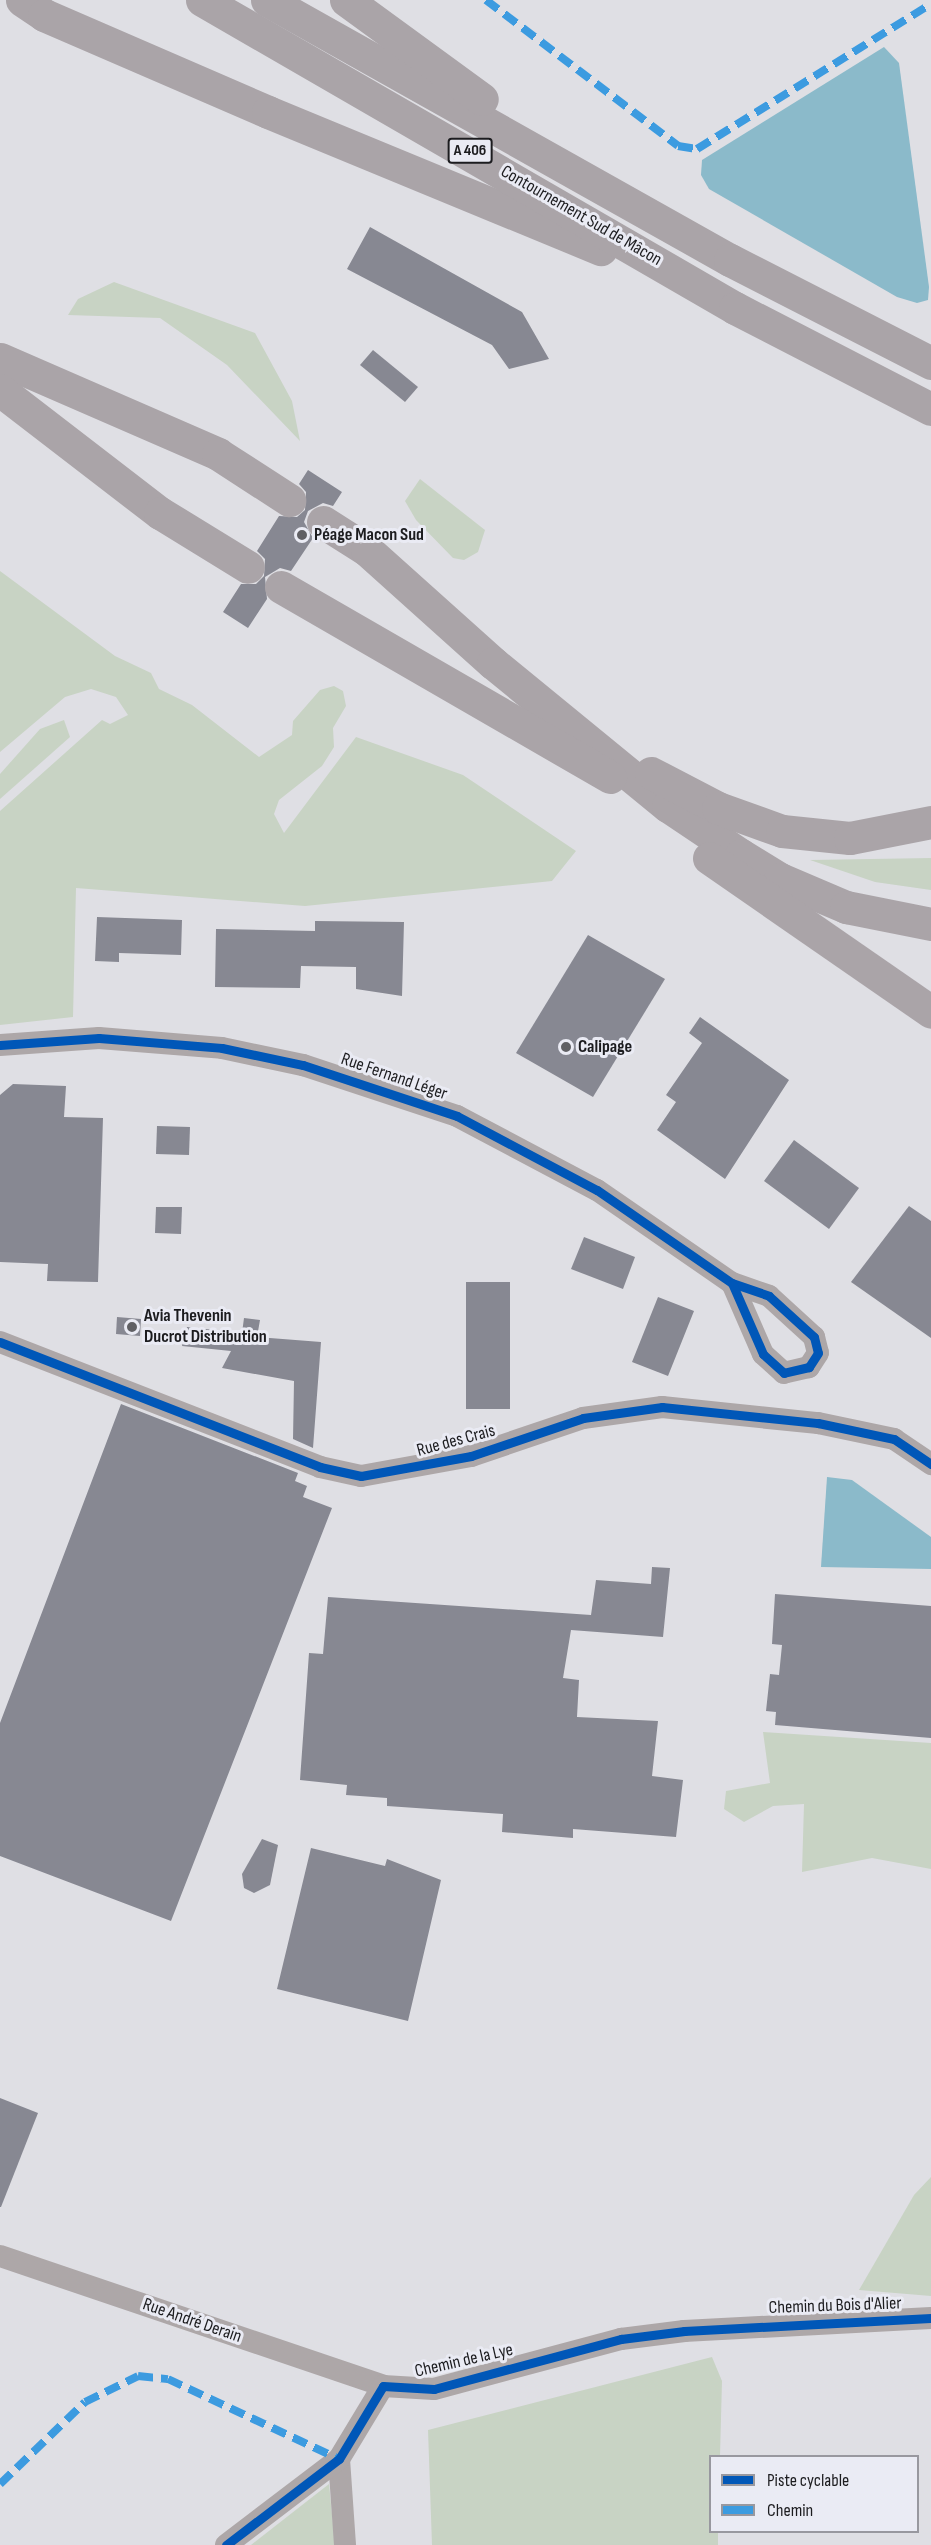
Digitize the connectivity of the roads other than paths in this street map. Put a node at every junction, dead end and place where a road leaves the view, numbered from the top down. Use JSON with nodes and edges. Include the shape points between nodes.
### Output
{"nodes":[{"id":1,"x":202,"y":0,"type":"edge"},
{"id":2,"x":267,"y":0,"type":"edge"},
{"id":3,"x":346,"y":0,"type":"edge"},
{"id":4,"x":0,"y":1,"type":"edge"},
{"id":5,"x":33,"y":8,"type":"edge"},
{"id":6,"x":628,"y":202,"type":"junction"},
{"id":7,"x":735,"y":308,"type":"junction"},
{"id":8,"x":0,"y":359,"type":"edge"},
{"id":9,"x":931,"y":363,"type":"edge"},
{"id":10,"x":0,"y":390,"type":"edge"},
{"id":11,"x":931,"y":409,"type":"edge"},
{"id":12,"x":290,"y":500,"type":"dead end"},
{"id":13,"x":323,"y":522,"type":"dead end"},
{"id":14,"x":248,"y":567,"type":"dead end"},
{"id":15,"x":281,"y":587,"type":"dead end"},
{"id":16,"x":576,"y":746,"type":"junction"},
{"id":17,"x":931,"y":822,"type":"edge"},
{"id":18,"x":931,"y":924,"type":"edge"},
{"id":19,"x":931,"y":1012,"type":"edge"},
{"id":20,"x":0,"y":1045,"type":"edge"},
{"id":21,"x":732,"y":1283,"type":"dead end"},
{"id":22,"x":0,"y":1342,"type":"edge"},
{"id":23,"x":931,"y":1464,"type":"edge"},
{"id":24,"x":0,"y":2256,"type":"edge"},
{"id":25,"x":931,"y":2318,"type":"edge"},
{"id":26,"x":741,"y":2326,"type":"joint"},
{"id":27,"x":383,"y":2386,"type":"junction"},
{"id":28,"x":339,"y":2459,"type":"junction"},
{"id":29,"x":226,"y":2545,"type":"edge"},
{"id":30,"x":345,"y":2545,"type":"edge"}],
"edges":[{"from":1,"to":7,"type":"highway","name":"Contournement Sud de Mâcon","number":"A 406"},
{"from":2,"to":6,"type":"highway","name":"Contournement Sud de Mâcon","number":"A 406"},
{"from":3,"to":6,"type":"highway"},
{"from":4,"to":5,"type":"highway"},
{"from":5,"to":7,"type":"highway","via":[[578,238],[691,295]]},
{"from":6,"to":9,"type":"highway","name":"Contournement Sud de Mâcon","number":"A 406"},
{"from":7,"to":11,"type":"highway","name":"Contournement Sud de Mâcon","number":"A 406"},
{"from":8,"to":12,"type":"highway","via":[[218,454]]},
{"from":10,"to":14,"type":"highway","via":[[160,513]]},
{"from":13,"to":16,"type":"highway","via":[[367,550]]},
{"from":15,"to":16,"type":"highway"},
{"from":16,"to":17,"type":"highway","via":[[718,808],[782,831],[850,838]]},
{"from":16,"to":18,"type":"highway","via":[[780,879],[816,896]]},
{"from":16,"to":19,"type":"highway"},
{"from":20,"to":21,"type":"street","name":"Rue Fernand Léger","via":[[99,1038],[211,1047],[382,1088],[457,1116],[597,1190]]},
{"from":22,"to":23,"type":"street","name":"Rue des Crais","via":[[320,1467],[361,1476],[471,1456],[583,1418],[662,1407],[829,1425],[894,1439]]},
{"from":24,"to":27,"type":"street","name":"Rue André Derain"},
{"from":25,"to":26,"type":"street","name":"Chemin du Bois d'Alier"},
{"from":26,"to":27,"type":"street","name":"Chemin de la Lye","via":[[621,2339],[435,2389]]},
{"from":27,"to":28,"type":"street"},
{"from":28,"to":29,"type":"street"},
{"from":28,"to":30,"type":"street"}]}
